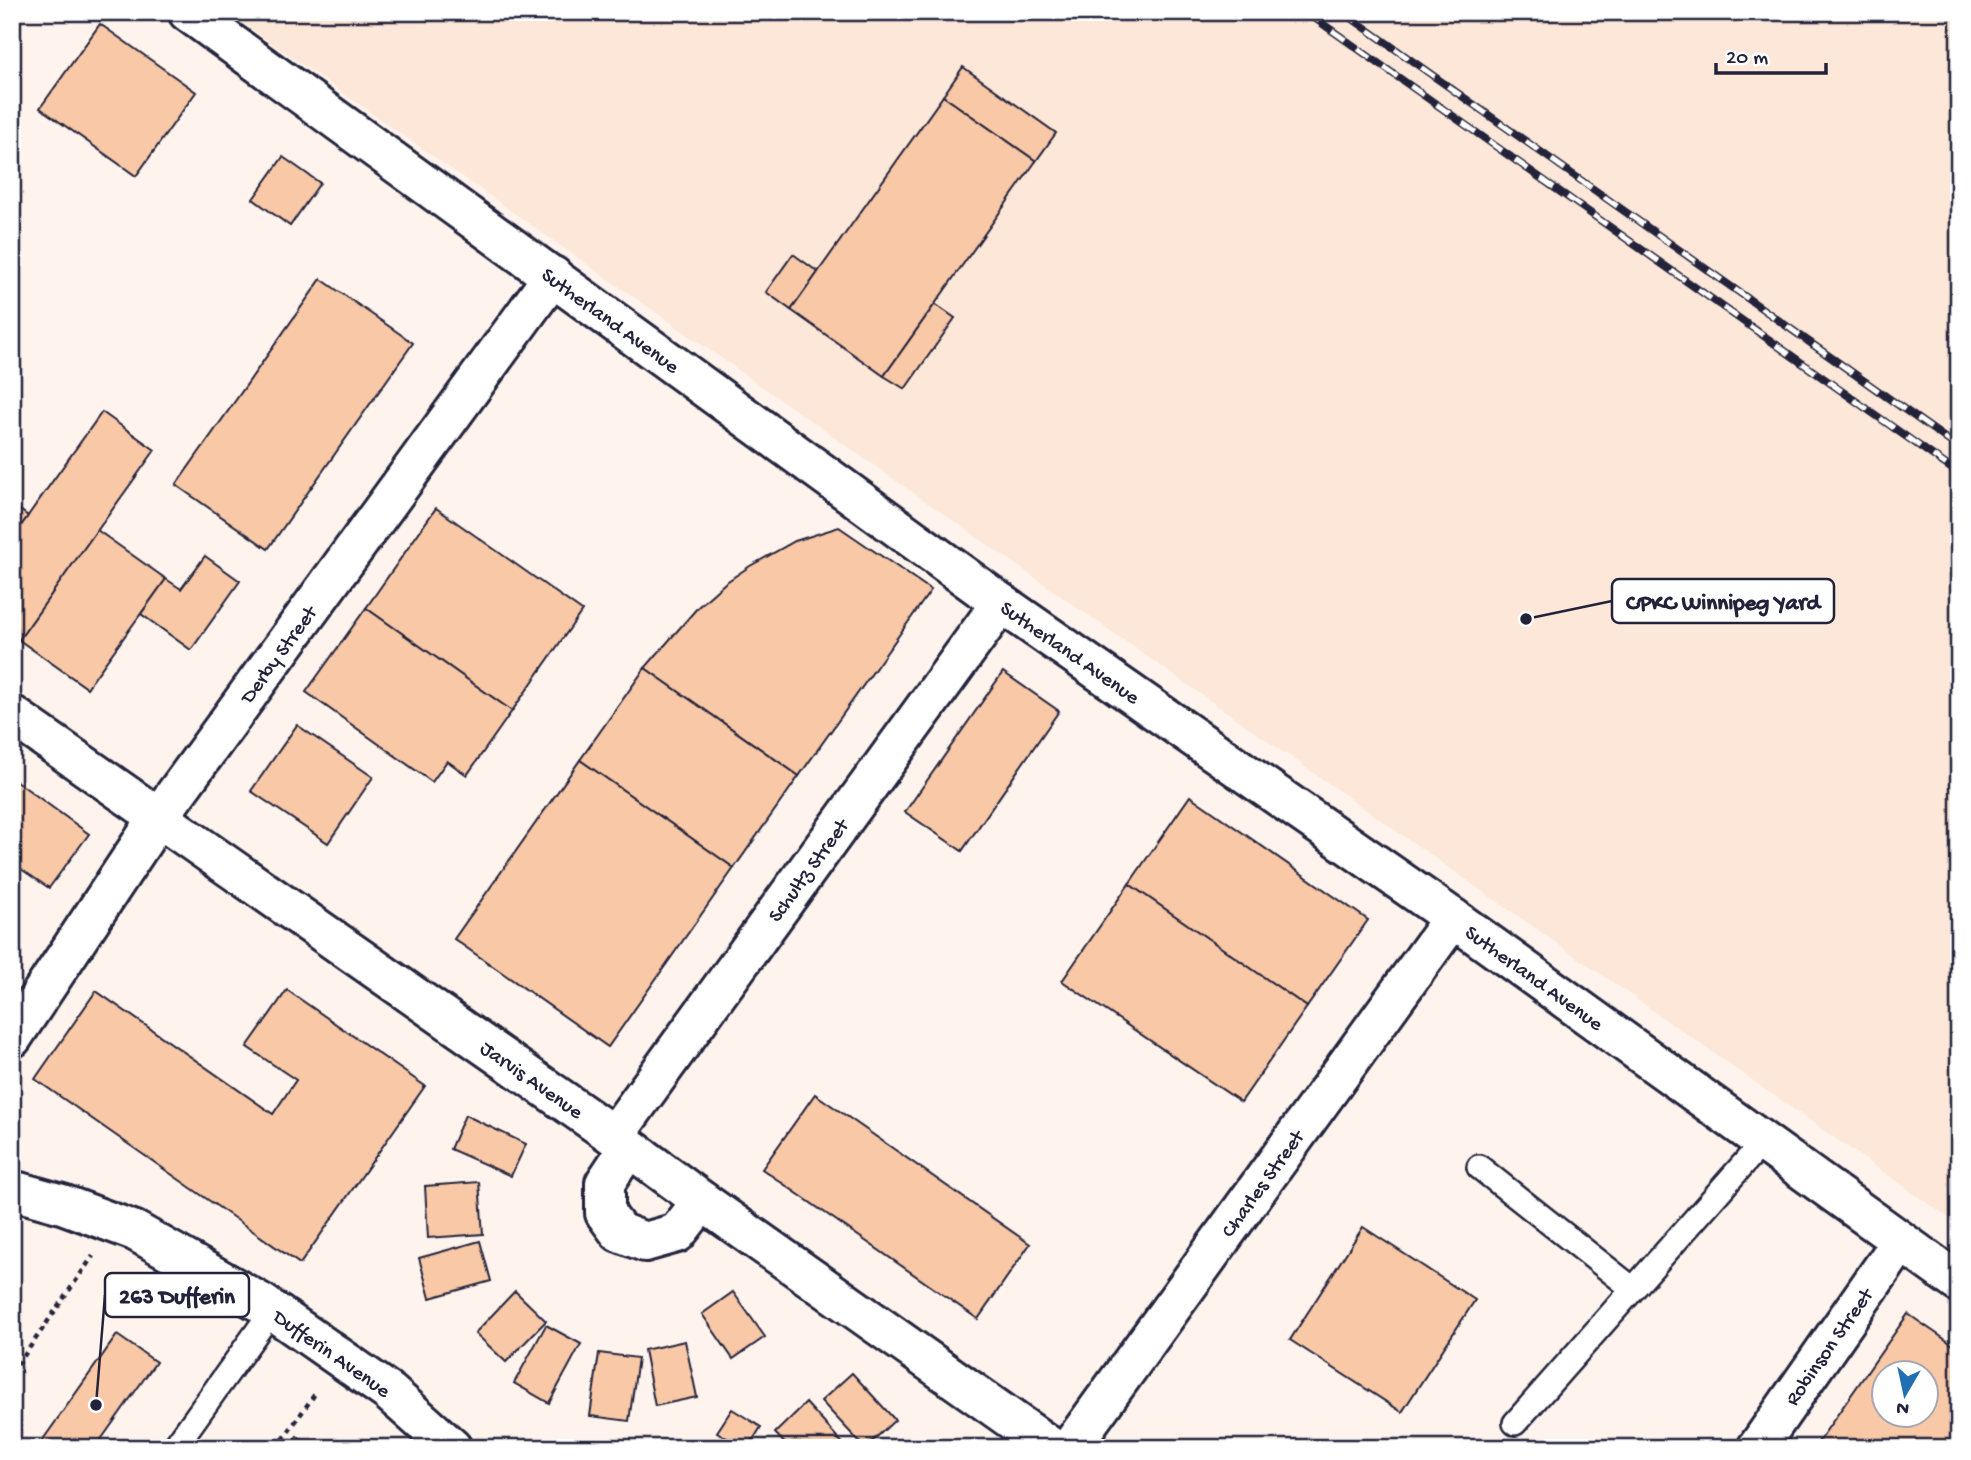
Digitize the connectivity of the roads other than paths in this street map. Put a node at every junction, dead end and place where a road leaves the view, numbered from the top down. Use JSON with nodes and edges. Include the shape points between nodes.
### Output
{"nodes":[{"id":1,"x":188,"y":12,"type":"edge"},
{"id":2,"x":553,"y":276,"type":"junction"},
{"id":3,"x":1001,"y":603,"type":"junction"},
{"id":4,"x":12,"y":715,"type":"edge"},
{"id":5,"x":158,"y":818,"type":"junction"},
{"id":6,"x":1453,"y":918,"type":"junction"},
{"id":7,"x":12,"y":1038,"type":"edge"},
{"id":8,"x":621,"y":1142,"type":"junction"},
{"id":9,"x":1762,"y":1143,"type":"junction"},
{"id":10,"x":1479,"y":1167,"type":"dead end"},
{"id":11,"x":12,"y":1190,"type":"edge"},
{"id":12,"x":702,"y":1202,"type":"junction"},
{"id":13,"x":1900,"y":1243,"type":"junction"},
{"id":14,"x":1959,"y":1283,"type":"edge"},
{"id":15,"x":1633,"y":1289,"type":"junction"},
{"id":16,"x":272,"y":1311,"type":"junction"},
{"id":17,"x":1515,"y":1423,"type":"dead end"},
{"id":18,"x":174,"y":1448,"type":"edge"},
{"id":19,"x":452,"y":1448,"type":"edge"},
{"id":20,"x":1051,"y":1448,"type":"edge"},
{"id":21,"x":1070,"y":1448,"type":"edge"},
{"id":22,"x":1756,"y":1448,"type":"edge"}],
"edges":[{"from":1,"to":2,"type":"street","name":"Sutherland Avenue"},
{"from":2,"to":3,"type":"street","name":"Sutherland Avenue"},
{"from":2,"to":5,"type":"street","name":"Derby Street"},
{"from":3,"to":6,"type":"street","name":"Sutherland Avenue"},
{"from":3,"to":8,"type":"street","name":"Schultz Street"},
{"from":4,"to":5,"type":"street","name":"Jarvis Avenue"},
{"from":5,"to":7,"type":"street","name":"Derby Street"},
{"from":5,"to":8,"type":"street","name":"Jarvis Avenue"},
{"from":6,"to":9,"type":"street","name":"Sutherland Avenue"},
{"from":6,"to":21,"type":"street","name":"Charles Street"},
{"from":8,"to":12,"type":"street","name":"Jarvis Avenue"},
{"from":8,"to":12,"type":"street","name":"Schultz Street","via":[[605,1183],[606,1213],[619,1232],[645,1242],[677,1233]]},
{"from":9,"to":13,"type":"street","name":"Sutherland Avenue"},
{"from":9,"to":15,"type":"lane"},
{"from":10,"to":15,"type":"lane"},
{"from":11,"to":16,"type":"street","name":"Dufferin Avenue","via":[[135,1231]]},
{"from":12,"to":20,"type":"street","name":"Jarvis Avenue"},
{"from":13,"to":14,"type":"street","name":"Sutherland Avenue"},
{"from":13,"to":22,"type":"street","name":"Robinson Street"},
{"from":15,"to":17,"type":"lane"},
{"from":16,"to":18,"type":"lane"},
{"from":16,"to":19,"type":"street","name":"Dufferin Avenue","via":[[389,1392]]}]}
